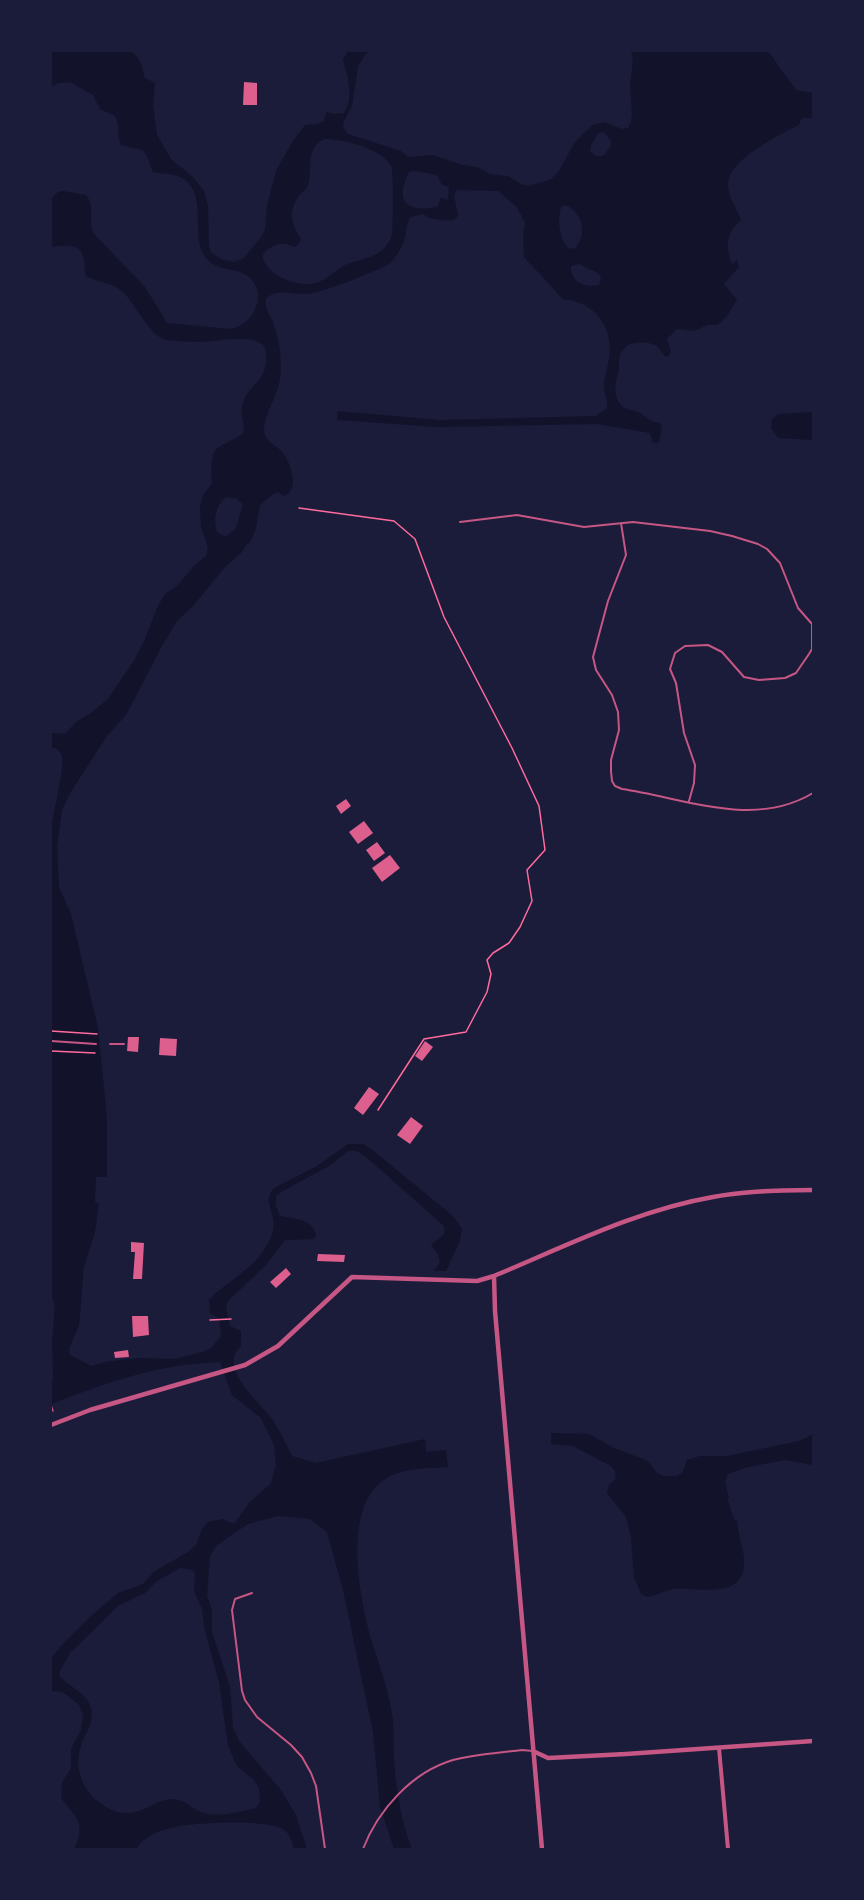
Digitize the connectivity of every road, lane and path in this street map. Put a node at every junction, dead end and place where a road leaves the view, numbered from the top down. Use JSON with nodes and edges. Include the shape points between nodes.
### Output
{"nodes":[{"id":1,"x":299,"y":508,"type":"dead end"},
{"id":2,"x":460,"y":522,"type":"dead end"},
{"id":3,"x":621,"y":523,"type":"junction"},
{"id":4,"x":813,"y":624,"type":"edge"},
{"id":5,"x":813,"y":793,"type":"edge"},
{"id":6,"x":689,"y":801,"type":"junction"},
{"id":7,"x":51,"y":1031,"type":"edge"},
{"id":8,"x":97,"y":1034,"type":"dead end"},
{"id":9,"x":51,"y":1041,"type":"edge"},
{"id":10,"x":96,"y":1044,"type":"dead end"},
{"id":11,"x":110,"y":1044,"type":"dead end"},
{"id":12,"x":124,"y":1044,"type":"dead end"},
{"id":13,"x":51,"y":1051,"type":"edge"},
{"id":14,"x":95,"y":1053,"type":"dead end"},
{"id":15,"x":378,"y":1110,"type":"dead end"},
{"id":16,"x":813,"y":1190,"type":"edge"},
{"id":17,"x":494,"y":1276,"type":"junction"},
{"id":18,"x":231,"y":1319,"type":"dead end"},
{"id":19,"x":210,"y":1320,"type":"dead end"},
{"id":20,"x":51,"y":1405,"type":"edge"},
{"id":21,"x":53,"y":1411,"type":"dead end"},
{"id":22,"x":52,"y":1424,"type":"edge"},
{"id":23,"x":252,"y":1593,"type":"dead end"},
{"id":24,"x":813,"y":1741,"type":"edge"},
{"id":25,"x":719,"y":1748,"type":"junction"},
{"id":26,"x":533,"y":1751,"type":"junction"},
{"id":27,"x":325,"y":1849,"type":"edge"},
{"id":28,"x":363,"y":1849,"type":"edge"},
{"id":29,"x":542,"y":1849,"type":"edge"},
{"id":30,"x":728,"y":1849,"type":"edge"}],
"edges":[{"from":1,"to":15,"type":"path","via":[[394,521],[415,539],[444,616],[539,806],[544,849],[527,870],[531,901],[509,943],[487,960],[491,974],[487,992],[466,1032],[424,1039]]},
{"from":2,"to":3,"type":"street","via":[[518,515],[584,527]]},
{"from":3,"to":4,"type":"street","via":[[710,531],[758,544],[780,562],[798,608]]},
{"from":3,"to":6,"type":"street","via":[[626,555],[593,657],[618,712],[612,781],[622,789]]},
{"from":4,"to":6,"type":"street","via":[[810,654],[796,673],[785,678],[744,677],[722,652],[708,645],[685,646],[675,653],[670,669],[695,765]]},
{"from":5,"to":6,"type":"street","via":[[790,804],[753,811]]},
{"from":7,"to":8,"type":"path"},
{"from":9,"to":10,"type":"street"},
{"from":11,"to":12,"type":"street"},
{"from":13,"to":14,"type":"path"},
{"from":16,"to":17,"type":"street","via":[[713,1196],[661,1210]]},
{"from":17,"to":22,"type":"street","via":[[477,1281],[352,1277],[278,1346],[245,1365]]},
{"from":17,"to":26,"type":"street"},
{"from":18,"to":19,"type":"path"},
{"from":20,"to":21,"type":"lane"},
{"from":23,"to":27,"type":"street","via":[[235,1599],[231,1610],[242,1691],[250,1708],[291,1745],[311,1773]]},
{"from":24,"to":25,"type":"street"},
{"from":25,"to":26,"type":"street","via":[[548,1758]]},
{"from":25,"to":30,"type":"street"},
{"from":26,"to":28,"type":"street","via":[[452,1761],[420,1777],[382,1815]]},
{"from":26,"to":29,"type":"street"}]}
